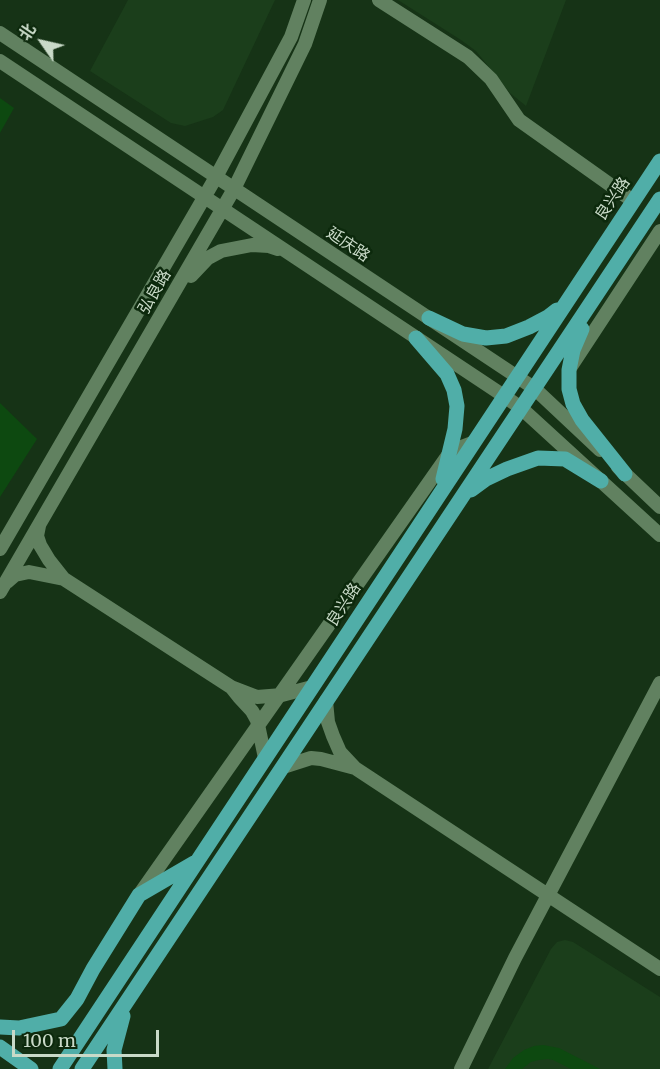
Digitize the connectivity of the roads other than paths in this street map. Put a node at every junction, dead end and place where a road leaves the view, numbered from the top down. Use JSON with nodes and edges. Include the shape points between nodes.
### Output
{"nodes":[{"id":1,"x":304,"y":0,"type":"edge"},
{"id":2,"x":320,"y":0,"type":"edge"},
{"id":3,"x":379,"y":0,"type":"edge"},
{"id":4,"x":0,"y":33,"type":"edge"},
{"id":5,"x":0,"y":61,"type":"edge"},
{"id":6,"x":660,"y":161,"type":"edge"},
{"id":7,"x":216,"y":177,"type":"junction"},
{"id":8,"x":234,"y":189,"type":"junction"},
{"id":9,"x":204,"y":197,"type":"junction"},
{"id":10,"x":660,"y":199,"type":"edge"},
{"id":11,"x":633,"y":201,"type":"junction"},
{"id":12,"x":222,"y":209,"type":"junction"},
{"id":13,"x":660,"y":231,"type":"edge"},
{"id":14,"x":288,"y":253,"type":"junction"},
{"id":15,"x":600,"y":288,"type":"junction"},
{"id":16,"x":564,"y":304,"type":"junction"},
{"id":17,"x":165,"y":308,"type":"junction"},
{"id":18,"x":429,"y":318,"type":"junction"},
{"id":19,"x":416,"y":338,"type":"junction"},
{"id":20,"x":569,"y":370,"type":"junction"},
{"id":21,"x":516,"y":377,"type":"junction"},
{"id":22,"x":534,"y":388,"type":"junction"},
{"id":23,"x":504,"y":396,"type":"junction"},
{"id":24,"x":521,"y":408,"type":"junction"},
{"id":25,"x":472,"y":443,"type":"junction"},
{"id":26,"x":451,"y":451,"type":"junction"},
{"id":27,"x":625,"y":474,"type":"junction"},
{"id":28,"x":602,"y":481,"type":"junction"},
{"id":29,"x":440,"y":492,"type":"junction"},
{"id":30,"x":462,"y":497,"type":"junction"},
{"id":31,"x":660,"y":507,"type":"edge"},
{"id":32,"x":40,"y":524,"type":"junction"},
{"id":33,"x":660,"y":535,"type":"edge"},
{"id":34,"x":0,"y":549,"type":"edge"},
{"id":35,"x":64,"y":579,"type":"junction"},
{"id":36,"x":3,"y":588,"type":"edge"},
{"id":37,"x":660,"y":683,"type":"edge"},
{"id":38,"x":231,"y":687,"type":"junction"},
{"id":39,"x":312,"y":687,"type":"junction"},
{"id":40,"x":279,"y":695,"type":"junction"},
{"id":41,"x":326,"y":701,"type":"junction"},
{"id":42,"x":258,"y":725,"type":"junction"},
{"id":43,"x":265,"y":758,"type":"junction"},
{"id":44,"x":283,"y":767,"type":"junction"},
{"id":45,"x":355,"y":768,"type":"junction"},
{"id":46,"x":197,"y":862,"type":"junction"},
{"id":47,"x":139,"y":895,"type":"junction"},
{"id":48,"x":548,"y":895,"type":"junction"},
{"id":49,"x":660,"y":969,"type":"edge"},
{"id":50,"x":126,"y":1003,"type":"junction"},
{"id":51,"x":0,"y":1018,"type":"edge"},
{"id":52,"x":7,"y":1028,"type":"edge"},
{"id":53,"x":0,"y":1047,"type":"edge"},
{"id":54,"x":31,"y":1069,"type":"edge"},
{"id":55,"x":60,"y":1069,"type":"edge"},
{"id":56,"x":82,"y":1069,"type":"edge"},
{"id":57,"x":115,"y":1069,"type":"edge"},
{"id":58,"x":461,"y":1069,"type":"edge"}],
"edges":[{"from":1,"to":7,"type":"street","name":"弘良路","via":[[291,37]]},
{"from":2,"to":8,"type":"street","name":"弘良路","via":[[305,44]]},
{"from":3,"to":11,"type":"street","via":[[468,57],[491,79],[519,120]]},
{"from":4,"to":7,"type":"street","name":"延庆路"},
{"from":5,"to":9,"type":"street"},
{"from":6,"to":11,"type":"main road","name":"良兴路"},
{"from":7,"to":8,"type":"street","name":"延庆路"},
{"from":7,"to":9,"type":"street","name":"弘良路"},
{"from":8,"to":12,"type":"street","name":"弘良路"},
{"from":8,"to":18,"type":"street","name":"延庆路"},
{"from":9,"to":12,"type":"street"},
{"from":9,"to":34,"type":"street","name":"弘良路"},
{"from":10,"to":15,"type":"main road"},
{"from":11,"to":16,"type":"main road","name":"良兴路"},
{"from":12,"to":14,"type":"street"},
{"from":12,"to":17,"type":"street","name":"弘良路"},
{"from":13,"to":20,"type":"street"},
{"from":14,"to":17,"type":"street","via":[[252,245],[220,251],[197,268]]},
{"from":14,"to":19,"type":"street"},
{"from":15,"to":20,"type":"main road","via":[[573,350]]},
{"from":15,"to":22,"type":"main road"},
{"from":16,"to":18,"type":"main road","via":[[548,317],[506,336],[463,334]]},
{"from":16,"to":21,"type":"main road","name":"良兴路"},
{"from":17,"to":32,"type":"street","name":"弘良路"},
{"from":18,"to":21,"type":"street","name":"延庆路"},
{"from":19,"to":23,"type":"street"},
{"from":19,"to":26,"type":"main road","via":[[447,374],[454,390],[457,406]]},
{"from":20,"to":27,"type":"main road","via":[[573,404]]},
{"from":21,"to":22,"type":"street","name":"延庆路"},
{"from":21,"to":23,"type":"main road","name":"良兴路"},
{"from":22,"to":24,"type":"main road"},
{"from":22,"to":27,"type":"street","name":"延庆路"},
{"from":23,"to":24,"type":"street"},
{"from":23,"to":25,"type":"main road","name":"良兴路"},
{"from":24,"to":28,"type":"street"},
{"from":24,"to":30,"type":"main road"},
{"from":25,"to":26,"type":"street"},
{"from":25,"to":29,"type":"main road","name":"良兴路"},
{"from":26,"to":29,"type":"main road"},
{"from":26,"to":40,"type":"street"},
{"from":27,"to":31,"type":"street","name":"延庆路"},
{"from":28,"to":30,"type":"main road","via":[[565,459],[538,458],[486,479]]},
{"from":28,"to":33,"type":"street"},
{"from":29,"to":39,"type":"main road","name":"良兴路"},
{"from":30,"to":41,"type":"main road"},
{"from":32,"to":35,"type":"street","via":[[40,545]]},
{"from":32,"to":36,"type":"street","name":"弘良路"},
{"from":35,"to":36,"type":"street","via":[[29,572],[15,575]]},
{"from":35,"to":38,"type":"street"},
{"from":37,"to":48,"type":"street"},
{"from":38,"to":40,"type":"street","via":[[257,697]]},
{"from":38,"to":42,"type":"street","via":[[252,711]]},
{"from":39,"to":40,"type":"street"},
{"from":39,"to":43,"type":"main road","name":"良兴路"},
{"from":40,"to":42,"type":"street"},
{"from":41,"to":44,"type":"main road"},
{"from":41,"to":45,"type":"street","via":[[333,736],[340,752]]},
{"from":42,"to":43,"type":"street"},
{"from":42,"to":47,"type":"street"},
{"from":43,"to":46,"type":"main road","name":"良兴路"},
{"from":44,"to":45,"type":"street","via":[[310,758]]},
{"from":44,"to":50,"type":"main road"},
{"from":45,"to":48,"type":"street"},
{"from":46,"to":47,"type":"main road"},
{"from":46,"to":55,"type":"main road","name":"良兴路"},
{"from":47,"to":52,"type":"main road","via":[[61,1019]]},
{"from":48,"to":49,"type":"street"},
{"from":48,"to":58,"type":"street"},
{"from":50,"to":56,"type":"main road"},
{"from":50,"to":57,"type":"main road","via":[[114,1050]]},
{"from":51,"to":52,"type":"street"},
{"from":53,"to":54,"type":"main road"}]}
